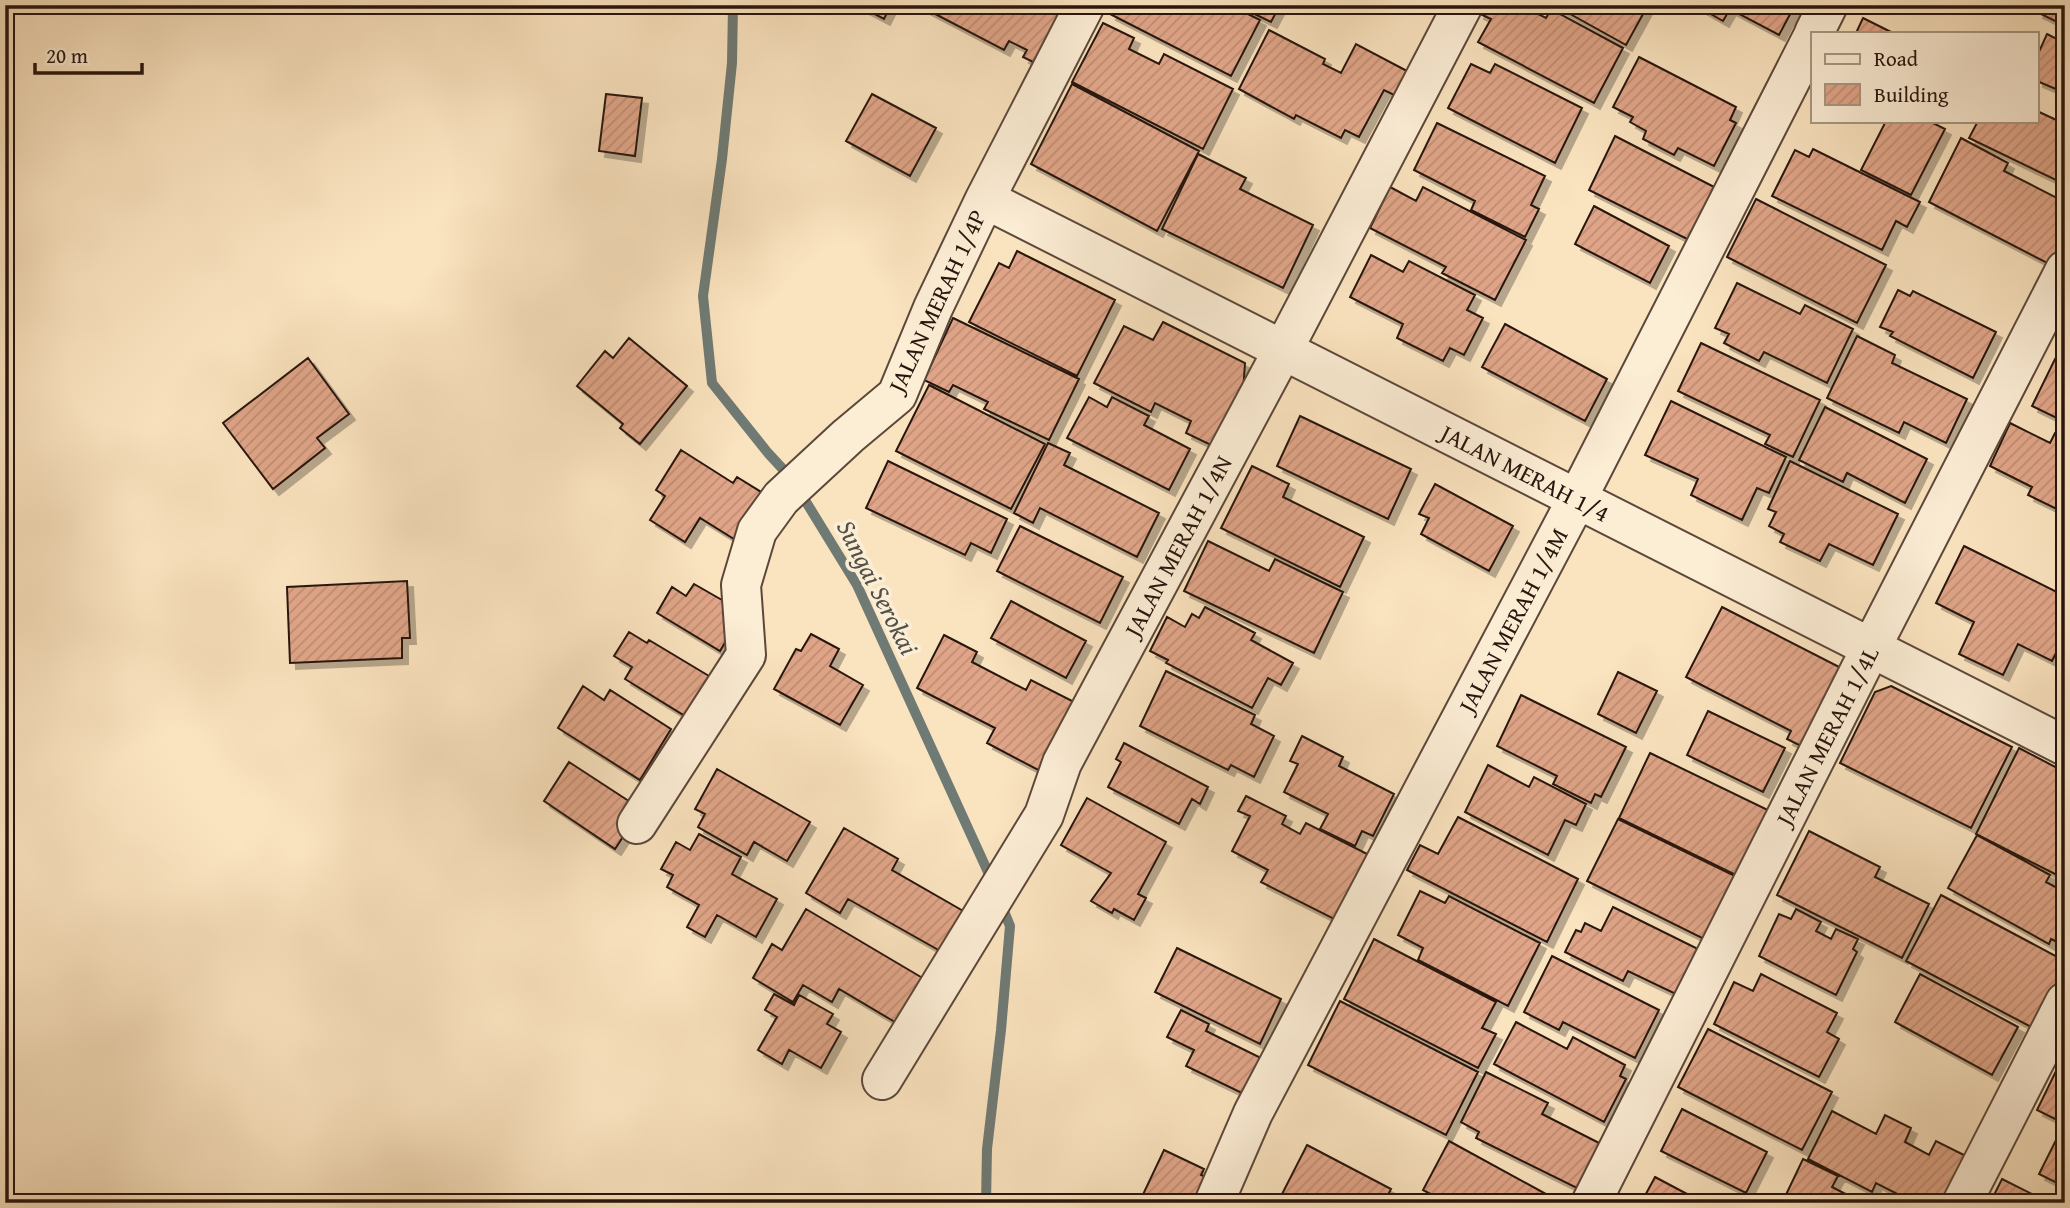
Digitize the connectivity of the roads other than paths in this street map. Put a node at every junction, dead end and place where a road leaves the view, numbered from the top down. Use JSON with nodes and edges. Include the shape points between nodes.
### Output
{"nodes":[{"id":1,"x":1084,"y":5,"type":"edge"},
{"id":2,"x":1464,"y":5,"type":"edge"},
{"id":3,"x":1828,"y":5,"type":"edge"},
{"id":4,"x":1815,"y":32,"type":"edge"},
{"id":5,"x":1811,"y":41,"type":"edge"},
{"id":6,"x":985,"y":200,"type":"junction"},
{"id":7,"x":2065,"y":270,"type":"edge"},
{"id":8,"x":1283,"y":350,"type":"junction"},
{"id":9,"x":1577,"y":499,"type":"junction"},
{"id":10,"x":1871,"y":648,"type":"junction"},
{"id":11,"x":2065,"y":746,"type":"edge"},
{"id":12,"x":636,"y":824,"type":"dead end"},
{"id":13,"x":2065,"y":1002,"type":"edge"},
{"id":14,"x":882,"y":1080,"type":"dead end"},
{"id":15,"x":1214,"y":1203,"type":"edge"},
{"id":16,"x":1591,"y":1203,"type":"edge"},
{"id":17,"x":1962,"y":1203,"type":"edge"}],
"edges":[{"from":1,"to":6,"type":"street","name":"JALAN MERAH 1/4P"},
{"from":2,"to":8,"type":"street","name":"JALAN MERAH 1/4N"},
{"from":3,"to":4,"type":"street","name":"JALAN MERAH 1/4M"},
{"from":5,"to":9,"type":"street","name":"JALAN MERAH 1/4M"},
{"from":6,"to":8,"type":"street","name":"JALAN MERAH 1/4"},
{"from":6,"to":12,"type":"street","name":"JALAN MERAH 1/4P","via":[[897,396],[781,498],[757,531],[741,585],[746,654]]},
{"from":7,"to":10,"type":"street","name":"JALAN MERAH 1/4L"},
{"from":8,"to":9,"type":"street","name":"JALAN MERAH 1/4"},
{"from":8,"to":14,"type":"street","name":"JALAN MERAH 1/4N","via":[[1062,763],[1044,816]]},
{"from":9,"to":10,"type":"street","name":"JALAN MERAH 1/4"},
{"from":9,"to":15,"type":"street","name":"JALAN MERAH 1/4M","via":[[1253,1113]]},
{"from":10,"to":11,"type":"street","name":"JALAN MERAH 1/4"},
{"from":10,"to":16,"type":"street","name":"JALAN MERAH 1/4L"},
{"from":13,"to":17,"type":"street"}]}
